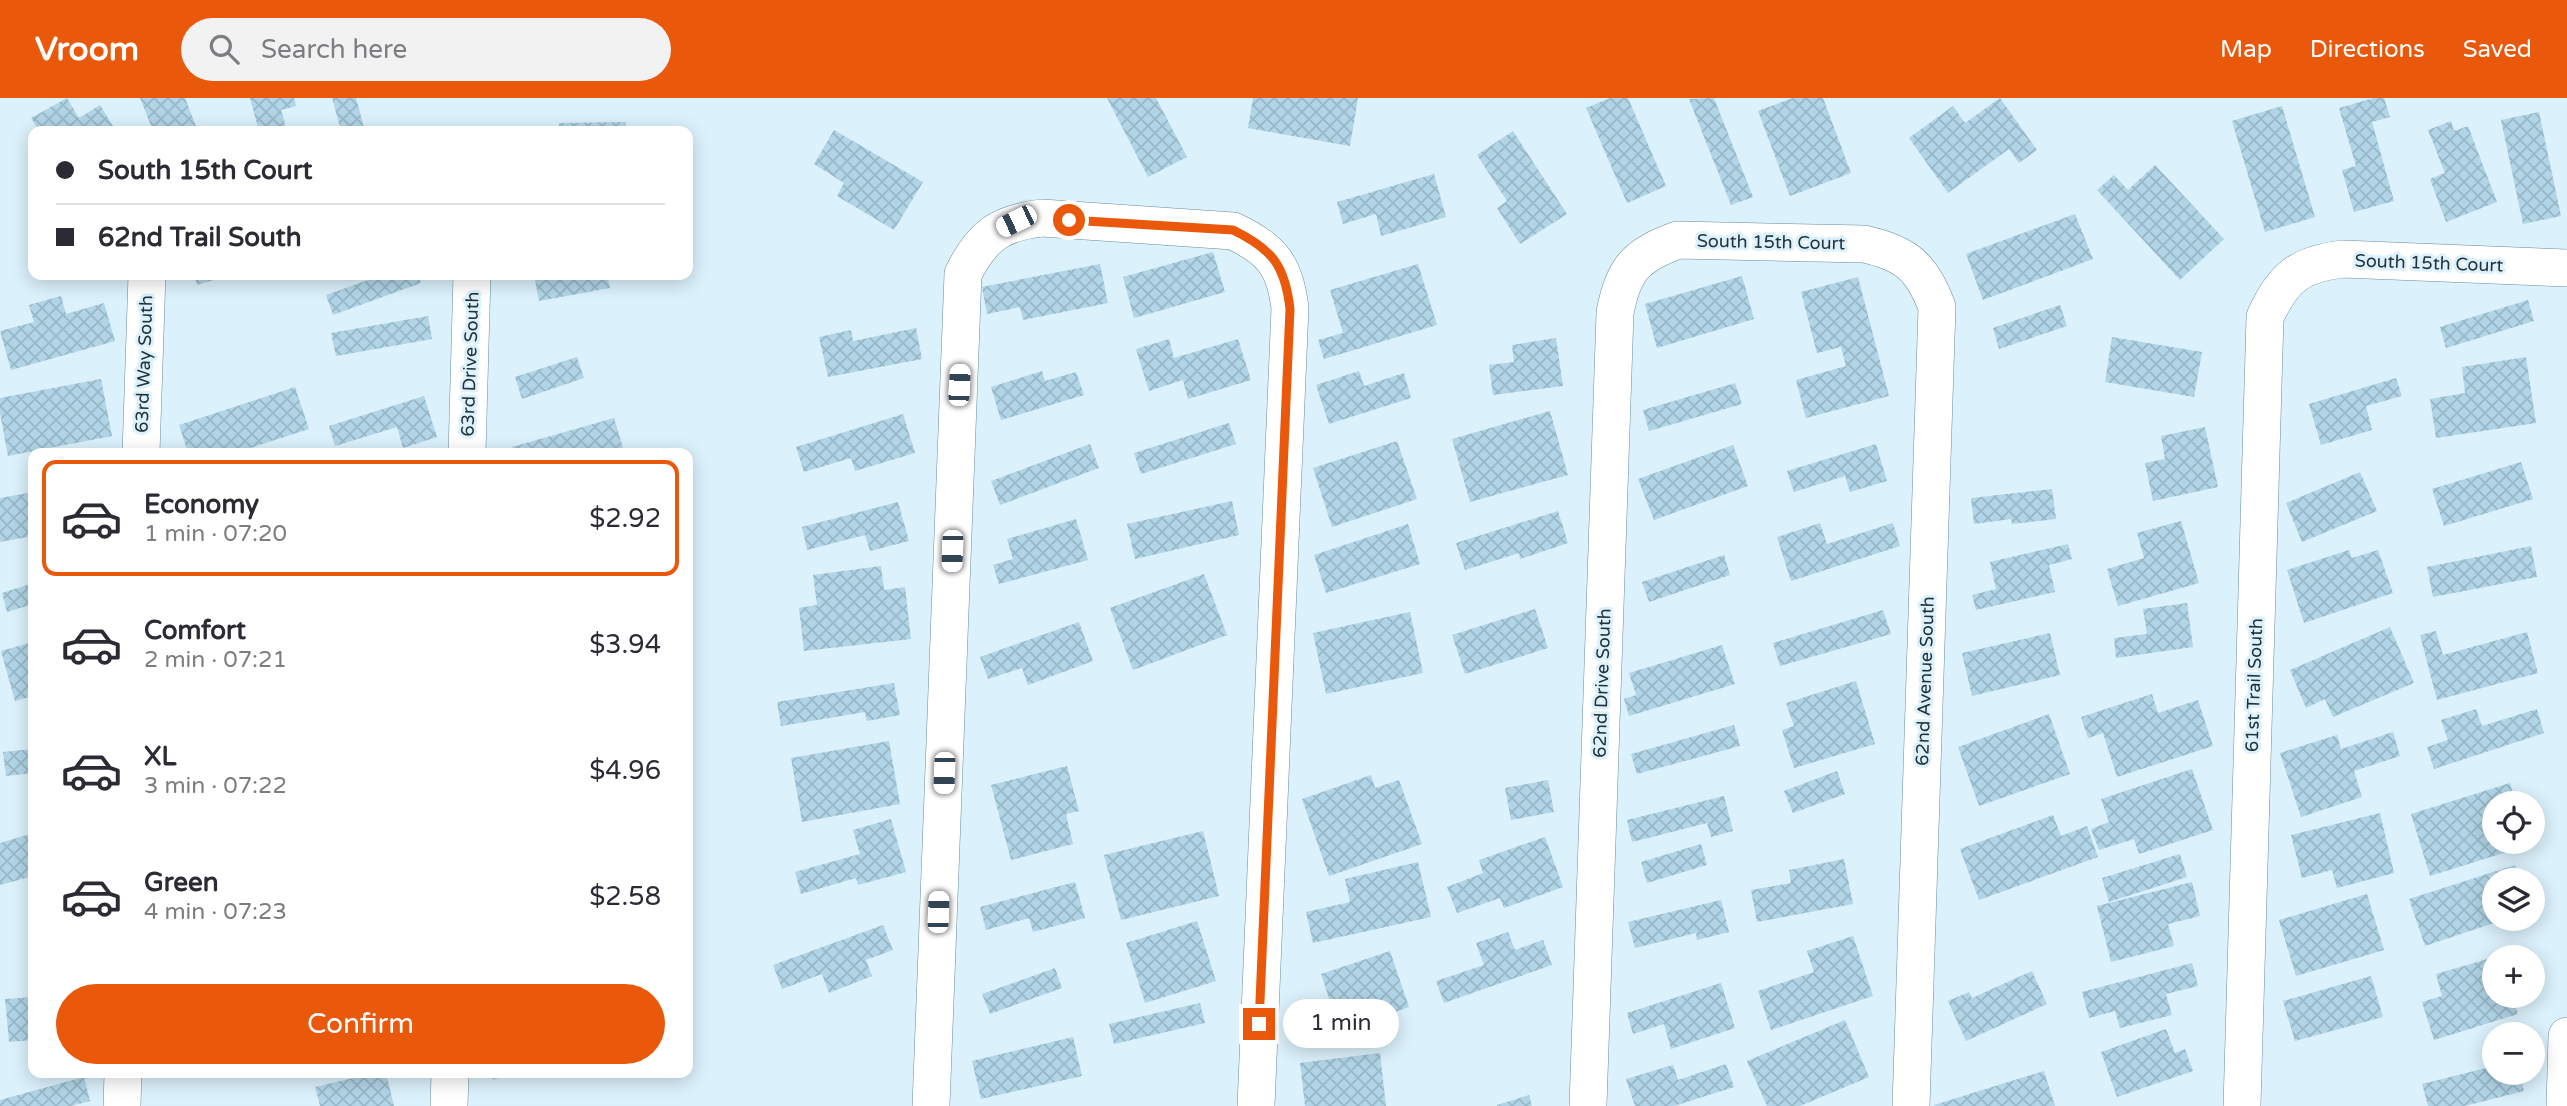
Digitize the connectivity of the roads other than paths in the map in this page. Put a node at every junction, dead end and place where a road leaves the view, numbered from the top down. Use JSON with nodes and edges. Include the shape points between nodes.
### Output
{"nodes":[{"id":1,"x":1912,"y":263,"type":"joint"},
{"id":2,"x":1633,"y":265,"type":"joint"},
{"id":3,"x":2567,"y":268,"type":"edge"},
{"id":4,"x":2293,"y":274,"type":"joint"},
{"id":5,"x":147,"y":280,"type":"edge"},
{"id":6,"x":472,"y":280,"type":"edge"},
{"id":7,"x":141,"y":448,"type":"edge"},
{"id":8,"x":467,"y":448,"type":"edge"},
{"id":9,"x":2567,"y":1036,"type":"edge"},
{"id":10,"x":123,"y":1078,"type":"edge"},
{"id":11,"x":450,"y":1078,"type":"edge"},
{"id":12,"x":122,"y":1106,"type":"edge"},
{"id":13,"x":449,"y":1106,"type":"edge"},
{"id":14,"x":931,"y":1106,"type":"edge"},
{"id":15,"x":1256,"y":1106,"type":"edge"},
{"id":16,"x":1588,"y":1106,"type":"edge"},
{"id":17,"x":1911,"y":1106,"type":"edge"},
{"id":18,"x":2242,"y":1106,"type":"edge"},
{"id":19,"x":2565,"y":1106,"type":"edge"}],
"edges":[{"from":1,"to":2,"type":"street","name":"South 15th Court","via":[[1889,249],[1864,244],[1678,240],[1654,249]]},
{"from":1,"to":17,"type":"street","name":"62nd Avenue South","via":[[1928,283],[1937,307]]},
{"from":2,"to":16,"type":"street","name":"62nd Drive South","via":[[1620,287],[1615,313]]},
{"from":3,"to":4,"type":"street","name":"South 15th Court","via":[[2343,259],[2317,262]]},
{"from":4,"to":18,"type":"street","name":"61st Trail South","via":[[2276,293],[2265,317]]},
{"from":5,"to":7,"type":"street","name":"63rd Way South"},
{"from":6,"to":8,"type":"street","name":"63rd Drive South"},
{"from":9,"to":19,"type":"street"},
{"from":10,"to":12,"type":"street"},
{"from":11,"to":13,"type":"street"},
{"from":14,"to":15,"type":"street","via":[[963,274],[974,250],[993,232],[1016,221],[1042,218],[1233,230],[1257,242],[1275,259],[1287,283],[1290,309]]}]}
